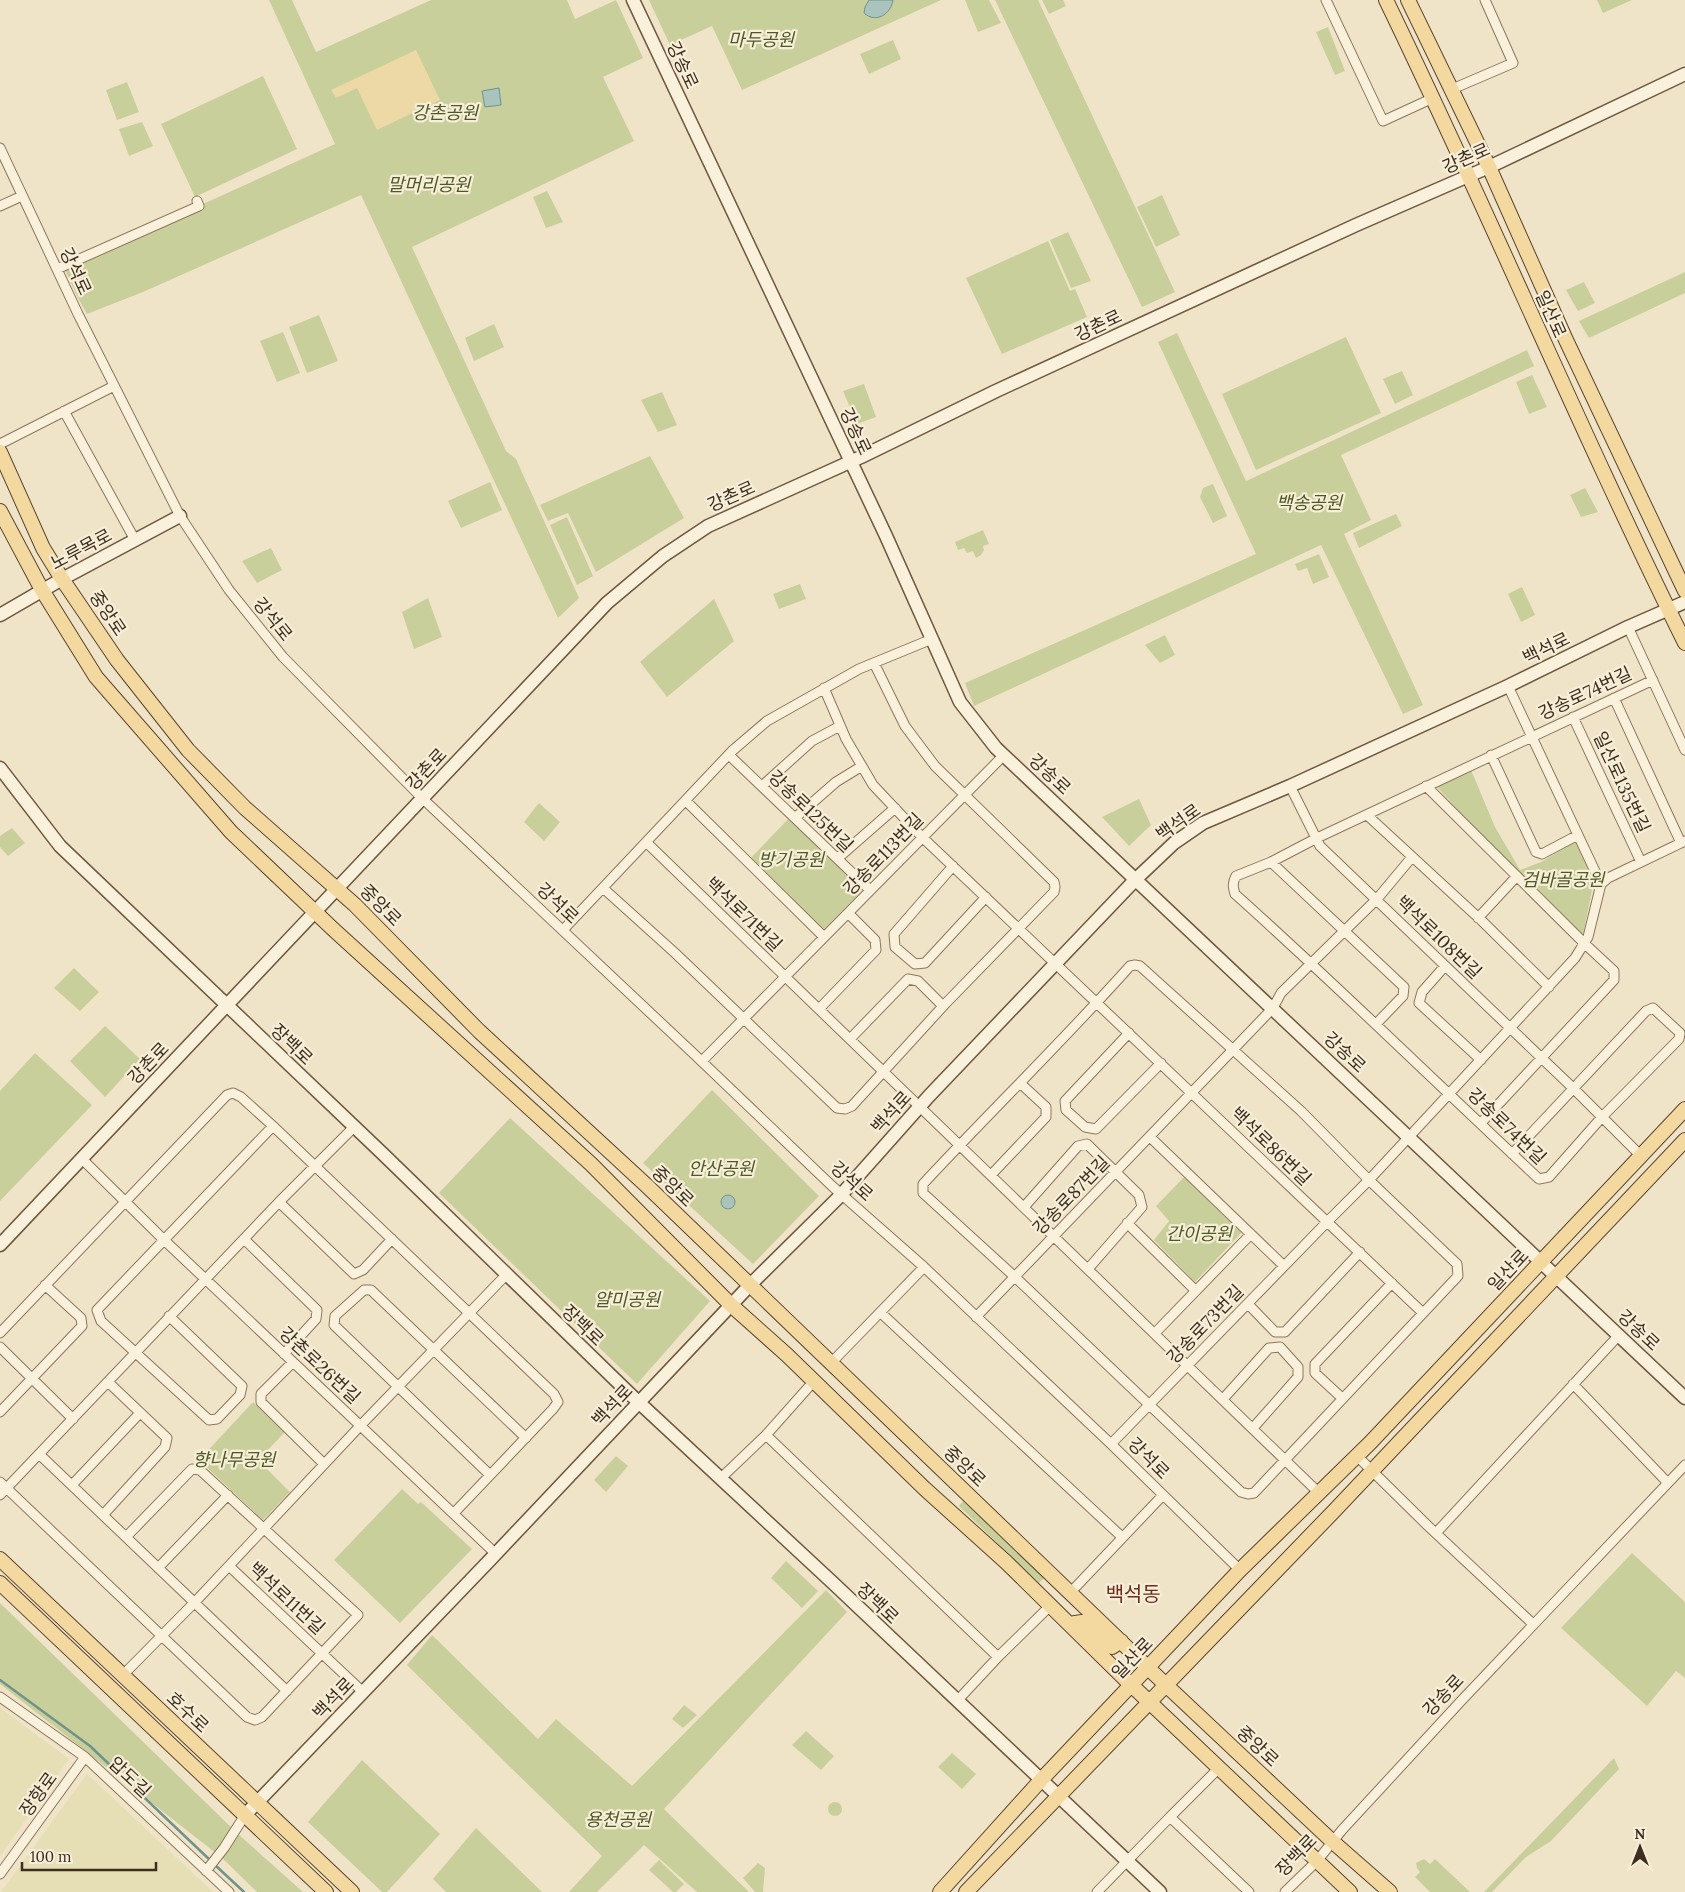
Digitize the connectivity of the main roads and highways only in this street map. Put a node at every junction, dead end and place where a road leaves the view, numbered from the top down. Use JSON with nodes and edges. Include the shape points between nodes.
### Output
{"nodes":[{"id":1,"x":633,"y":0,"type":"edge"},
{"id":2,"x":1386,"y":0,"type":"edge"},
{"id":3,"x":1408,"y":0,"type":"edge"},
{"id":4,"x":1685,"y":74,"type":"edge"},
{"id":5,"x":1488,"y":167,"type":"junction"},
{"id":6,"x":1469,"y":176,"type":"junction"},
{"id":7,"x":0,"y":452,"type":"edge"},
{"id":8,"x":851,"y":462,"type":"junction"},
{"id":9,"x":0,"y":511,"type":"edge"},
{"id":10,"x":180,"y":516,"type":"road end"},
{"id":11,"x":62,"y":579,"type":"junction"},
{"id":12,"x":42,"y":590,"type":"junction"},
{"id":13,"x":1685,"y":591,"type":"edge"},
{"id":14,"x":1685,"y":602,"type":"edge"},
{"id":15,"x":1669,"y":609,"type":"junction"},
{"id":16,"x":0,"y":615,"type":"edge"},
{"id":17,"x":1685,"y":643,"type":"edge"},
{"id":18,"x":0,"y":768,"type":"edge"},
{"id":19,"x":1136,"y":879,"type":"junction"},
{"id":20,"x":337,"y":888,"type":"junction"},
{"id":21,"x":314,"y":911,"type":"junction"},
{"id":22,"x":227,"y":1006,"type":"junction"},
{"id":23,"x":1685,"y":1109,"type":"edge"},
{"id":24,"x":1685,"y":1140,"type":"edge"},
{"id":25,"x":0,"y":1245,"type":"edge"},
{"id":26,"x":1541,"y":1262,"type":"junction"},
{"id":27,"x":1556,"y":1278,"type":"junction"},
{"id":28,"x":750,"y":1285,"type":"junction"},
{"id":29,"x":731,"y":1305,"type":"junction"},
{"id":30,"x":1685,"y":1398,"type":"edge"},
{"id":31,"x":638,"y":1402,"type":"junction"},
{"id":32,"x":0,"y":1559,"type":"edge"},
{"id":33,"x":0,"y":1583,"type":"edge"},
{"id":34,"x":1069,"y":1624,"type":"junction"},
{"id":35,"x":1121,"y":1641,"type":"junction"},
{"id":36,"x":1149,"y":1667,"type":"junction"},
{"id":37,"x":1131,"y":1685,"type":"junction"},
{"id":38,"x":1167,"y":1686,"type":"junction"},
{"id":39,"x":1150,"y":1702,"type":"junction"},
{"id":40,"x":1041,"y":1780,"type":"junction"},
{"id":41,"x":1059,"y":1797,"type":"junction"},
{"id":42,"x":257,"y":1802,"type":"junction"},
{"id":43,"x":245,"y":1815,"type":"junction"},
{"id":44,"x":326,"y":1892,"type":"edge"},
{"id":45,"x":352,"y":1892,"type":"edge"},
{"id":46,"x":940,"y":1892,"type":"edge"},
{"id":47,"x":966,"y":1892,"type":"edge"},
{"id":48,"x":1160,"y":1892,"type":"edge"},
{"id":49,"x":1350,"y":1892,"type":"edge"},
{"id":50,"x":1390,"y":1892,"type":"edge"}],
"edges":[{"from":1,"to":8,"type":"main road","name":"강송로"},
{"from":2,"to":6,"type":"main road","name":"일산로"},
{"from":3,"to":5,"type":"main road","name":"일산로"},
{"from":4,"to":5,"type":"main road","name":"강촌로"},
{"from":5,"to":6,"type":"main road","name":"강촌로"},
{"from":5,"to":13,"type":"main road","name":"일산로"},
{"from":6,"to":8,"type":"main road","name":"강촌로","via":[[996,391]]},
{"from":6,"to":15,"type":"main road","name":"일산로","via":[[1595,455]]},
{"from":7,"to":11,"type":"main road","name":"중앙로","via":[[43,548]]},
{"from":8,"to":19,"type":"main road","name":"강송로","via":[[960,702],[1004,755]]},
{"from":8,"to":20,"type":"main road","name":"강촌로","via":[[708,526],[662,556],[607,604]]},
{"from":9,"to":12,"type":"main road"},
{"from":10,"to":11,"type":"main road","name":"노루목로"},
{"from":11,"to":12,"type":"main road","name":"노루목로"},
{"from":11,"to":20,"type":"main road","name":"중앙로","via":[[118,660],[188,750],[245,808]]},
{"from":12,"to":16,"type":"main road","name":"노루목로"},
{"from":12,"to":21,"type":"main road","via":[[96,677],[231,832]]},
{"from":14,"to":15,"type":"main road","name":"백석로"},
{"from":15,"to":17,"type":"main road","name":"일산로"},
{"from":15,"to":19,"type":"main road","name":"백석로","via":[[1508,686],[1203,823],[1174,843]]},
{"from":18,"to":22,"type":"main road","name":"장백로","via":[[60,846]]},
{"from":19,"to":26,"type":"main road","name":"강송로"},
{"from":19,"to":28,"type":"main road","name":"백석로","via":[[920,1106],[841,1195]]},
{"from":20,"to":21,"type":"main road","name":"강촌로"},
{"from":20,"to":28,"type":"main road","name":"중앙로","via":[[479,1031]]},
{"from":21,"to":22,"type":"main road","name":"강촌로"},
{"from":21,"to":29,"type":"main road","via":[[591,1164]]},
{"from":22,"to":25,"type":"main road","name":"강촌로"},
{"from":22,"to":31,"type":"main road","name":"장백로"},
{"from":23,"to":26,"type":"main road","name":"일산로"},
{"from":24,"to":27,"type":"main road"},
{"from":26,"to":27,"type":"main road","name":"강송로"},
{"from":26,"to":36,"type":"main road","name":"일산로","via":[[1357,1456],[1240,1570]]},
{"from":27,"to":30,"type":"main road","name":"강송로"},
{"from":27,"to":38,"type":"main road"},
{"from":28,"to":29,"type":"main road","name":"백석로"},
{"from":28,"to":35,"type":"main road","name":"중앙로"},
{"from":29,"to":31,"type":"main road","name":"백석로"},
{"from":29,"to":34,"type":"main road"},
{"from":31,"to":40,"type":"main road","name":"장백로"},
{"from":31,"to":42,"type":"main road","name":"백석로"},
{"from":32,"to":42,"type":"main road","name":"호수로"},
{"from":33,"to":43,"type":"main road","name":"호수로"},
{"from":34,"to":35,"type":"main road","via":[[1082,1622],[1112,1647]]},
{"from":34,"to":37,"type":"main road"},
{"from":35,"to":36,"type":"main road","name":"중앙로"},
{"from":36,"to":37,"type":"main road","name":"일산로"},
{"from":36,"to":38,"type":"main road","name":"중앙로"},
{"from":37,"to":39,"type":"main road"},
{"from":37,"to":40,"type":"main road","name":"일산로"},
{"from":38,"to":39,"type":"main road"},
{"from":38,"to":50,"type":"main road","name":"중앙로"},
{"from":39,"to":41,"type":"main road"},
{"from":39,"to":49,"type":"main road"},
{"from":40,"to":41,"type":"main road","name":"장백로"},
{"from":40,"to":46,"type":"main road","name":"일산로"},
{"from":41,"to":47,"type":"main road"},
{"from":41,"to":48,"type":"main road","name":"장백로"},
{"from":42,"to":43,"type":"main road","name":"백석로"},
{"from":42,"to":45,"type":"main road","name":"호수로"},
{"from":43,"to":44,"type":"main road","name":"호수로"}]}
